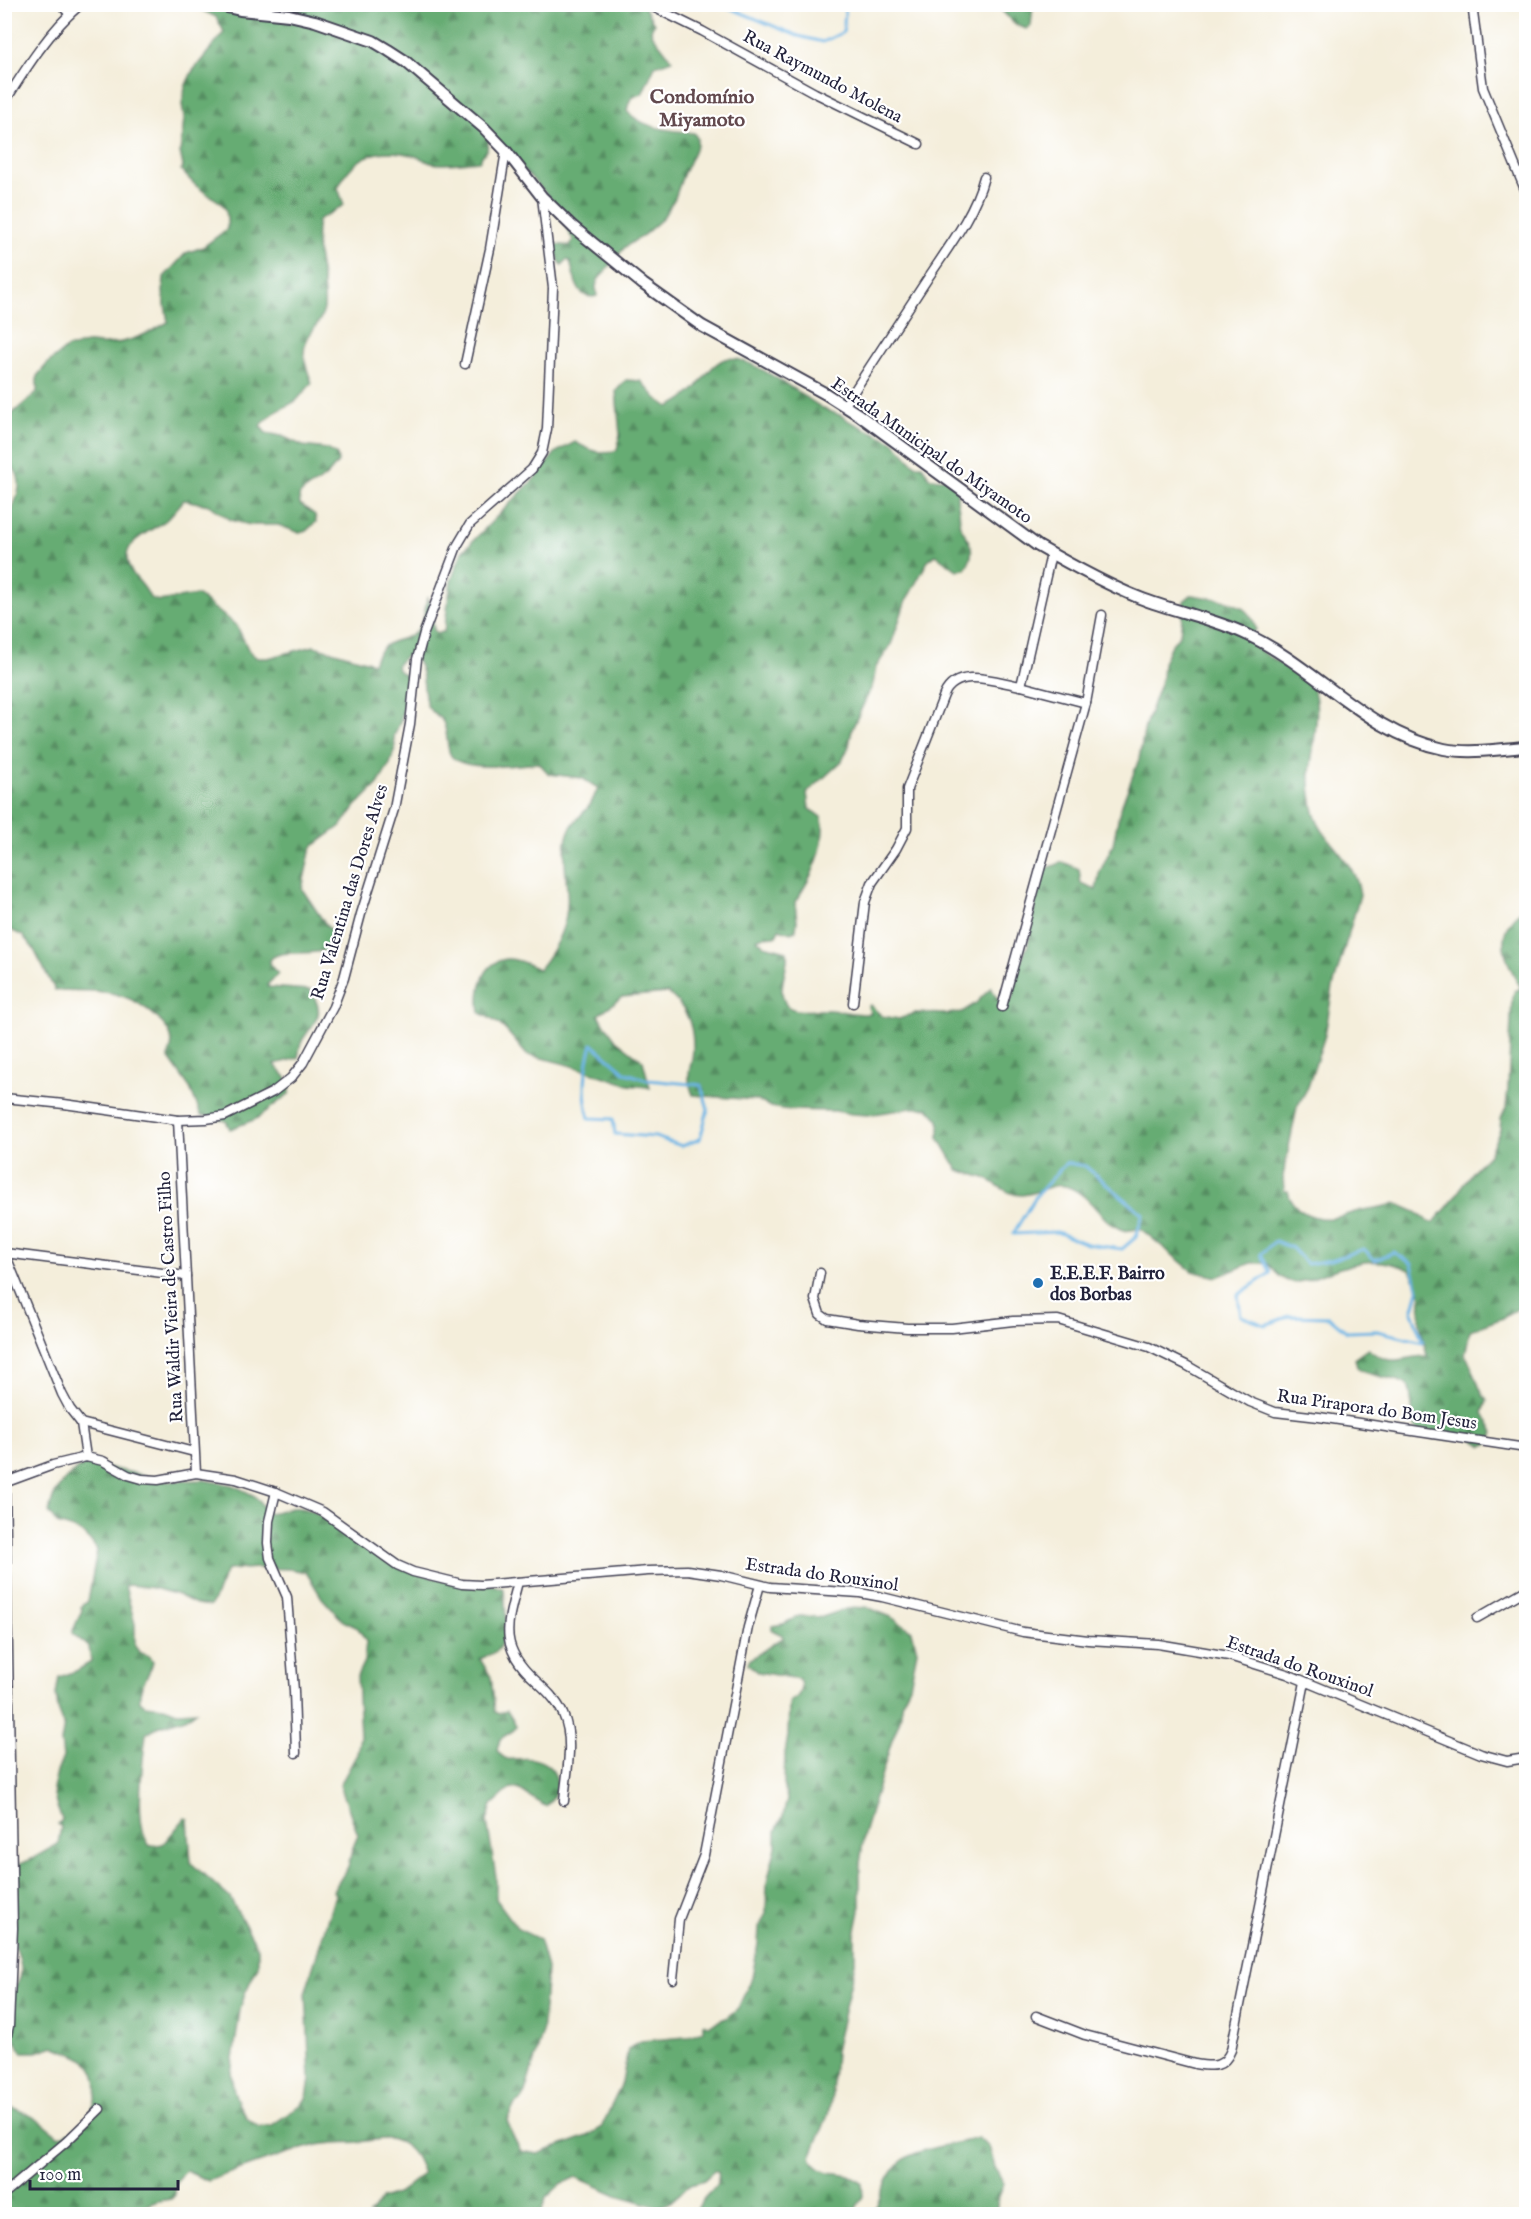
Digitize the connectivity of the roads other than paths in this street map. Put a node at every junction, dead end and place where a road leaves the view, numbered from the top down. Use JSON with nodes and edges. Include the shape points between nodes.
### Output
{"nodes":[{"id":1,"x":60,"y":4,"type":"edge"},
{"id":2,"x":81,"y":4,"type":"edge"},
{"id":3,"x":214,"y":4,"type":"edge"},
{"id":4,"x":646,"y":4,"type":"edge"},
{"id":5,"x":1472,"y":4,"type":"edge"},
{"id":6,"x":70,"y":14,"type":"junction"},
{"id":7,"x":4,"y":103,"type":"edge"},
{"id":8,"x":919,"y":144,"type":"dead end"},
{"id":9,"x":506,"y":151,"type":"junction"},
{"id":10,"x":984,"y":177,"type":"dead end"},
{"id":11,"x":1527,"y":192,"type":"edge"},
{"id":12,"x":542,"y":198,"type":"junction"},
{"id":13,"x":465,"y":364,"type":"dead end"},
{"id":14,"x":845,"y":405,"type":"junction"},
{"id":15,"x":1051,"y":554,"type":"junction"},
{"id":16,"x":1102,"y":615,"type":"dead end"},
{"id":17,"x":1021,"y":686,"type":"junction"},
{"id":18,"x":1086,"y":703,"type":"junction"},
{"id":19,"x":1527,"y":747,"type":"edge"},
{"id":20,"x":853,"y":1003,"type":"dead end"},
{"id":21,"x":1002,"y":1007,"type":"dead end"},
{"id":22,"x":4,"y":1098,"type":"edge"},
{"id":23,"x":178,"y":1120,"type":"junction"},
{"id":24,"x":5,"y":1252,"type":"edge"},
{"id":25,"x":820,"y":1273,"type":"dead end"},
{"id":26,"x":186,"y":1276,"type":"junction"},
{"id":27,"x":81,"y":1423,"type":"junction"},
{"id":28,"x":1527,"y":1448,"type":"edge"},
{"id":29,"x":194,"y":1452,"type":"junction"},
{"id":30,"x":86,"y":1456,"type":"junction"},
{"id":31,"x":195,"y":1473,"type":"junction"},
{"id":32,"x":5,"y":1483,"type":"edge"},
{"id":33,"x":276,"y":1492,"type":"junction"},
{"id":34,"x":518,"y":1582,"type":"junction"},
{"id":35,"x":760,"y":1585,"type":"junction"},
{"id":36,"x":1527,"y":1590,"type":"edge"},
{"id":37,"x":1477,"y":1618,"type":"dead end"},
{"id":38,"x":1305,"y":1682,"type":"junction"},
{"id":39,"x":296,"y":1753,"type":"dead end"},
{"id":40,"x":1527,"y":1758,"type":"edge"},
{"id":41,"x":564,"y":1801,"type":"dead end"},
{"id":42,"x":673,"y":1979,"type":"dead end"},
{"id":43,"x":1036,"y":2016,"type":"dead end"},
{"id":44,"x":4,"y":2048,"type":"edge"},
{"id":45,"x":100,"y":2109,"type":"dead end"},
{"id":46,"x":4,"y":2194,"type":"edge"}],
"edges":[{"from":1,"to":6,"type":"street"},
{"from":2,"to":6,"type":"street"},
{"from":3,"to":9,"type":"street","name":"Estrada Municipal do Miyamoto","via":[[298,17],[373,41],[412,68]]},
{"from":4,"to":8,"type":"street","name":"Rua Raymundo Molena"},
{"from":5,"to":11,"type":"street","via":[[1483,88]]},
{"from":6,"to":7,"type":"street"},
{"from":9,"to":12,"type":"street","name":"Estrada Municipal do Miyamoto"},
{"from":9,"to":13,"type":"street"},
{"from":10,"to":14,"type":"street","via":[[971,209],[945,253]]},
{"from":12,"to":14,"type":"street","name":"Estrada Municipal do Miyamoto","via":[[643,284],[702,327]]},
{"from":12,"to":23,"type":"street","name":"Rua Valentina das Dores Alves","via":[[553,288],[547,429],[542,453],[532,469],[470,524],[430,616],[417,659],[394,809],[333,1007],[303,1063],[273,1092],[225,1116]]},
{"from":14,"to":15,"type":"street","name":"Estrada Municipal do Miyamoto"},
{"from":15,"to":17,"type":"street"},
{"from":15,"to":19,"type":"street","name":"Estrada Municipal do Miyamoto","via":[[1140,598],[1246,634],[1406,737],[1447,749]]},
{"from":16,"to":18,"type":"street"},
{"from":17,"to":18,"type":"street"},
{"from":17,"to":20,"type":"street","via":[[962,678],[948,687],[907,789],[907,828],[868,892]]},
{"from":18,"to":21,"type":"street"},
{"from":22,"to":23,"type":"street","name":"Rua Valentina das Dores Alves"},
{"from":23,"to":26,"type":"street","name":"Rua Waldir Vieira de Castro Filho"},
{"from":24,"to":26,"type":"street"},
{"from":24,"to":27,"type":"street","via":[[62,1394]]},
{"from":25,"to":28,"type":"street","name":"Rua Pirapora do Bom Jesus","via":[[815,1299],[820,1314],[827,1319],[907,1328],[1058,1320],[1149,1347],[1275,1412]]},
{"from":26,"to":29,"type":"street","name":"Rua Waldir Vieira de Castro Filho"},
{"from":27,"to":29,"type":"street"},
{"from":27,"to":30,"type":"street"},
{"from":29,"to":31,"type":"street","name":"Rua Waldir Vieira de Castro Filho"},
{"from":30,"to":31,"type":"street","name":"Estrada do Rouxinol","via":[[142,1479]]},
{"from":30,"to":32,"type":"street"},
{"from":31,"to":33,"type":"street","name":"Estrada do Rouxinol","via":[[236,1479]]},
{"from":32,"to":44,"type":"street","via":[[13,1928],[9,2026]]},
{"from":33,"to":34,"type":"street","name":"Estrada do Rouxinol","via":[[323,1512],[413,1572],[462,1584]]},
{"from":33,"to":39,"type":"street","via":[[268,1543],[270,1558],[287,1597]]},
{"from":34,"to":35,"type":"street","name":"Estrada do Rouxinol","via":[[670,1570],[704,1572]]},
{"from":34,"to":41,"type":"street","via":[[508,1640],[518,1663],[546,1690],[565,1716],[569,1754]]},
{"from":35,"to":38,"type":"street","name":"Estrada do Rouxinol","via":[[860,1593],[1023,1632],[1198,1650]]},
{"from":35,"to":42,"type":"street","via":[[747,1627],[704,1855],[679,1919]]},
{"from":36,"to":37,"type":"street"},
{"from":38,"to":40,"type":"street","name":"Estrada do Rouxinol","via":[[1481,1754],[1507,1761]]},
{"from":38,"to":43,"type":"street","via":[[1227,2060],[1210,2067],[1195,2064],[1085,2035]]},
{"from":45,"to":46,"type":"street"}]}
